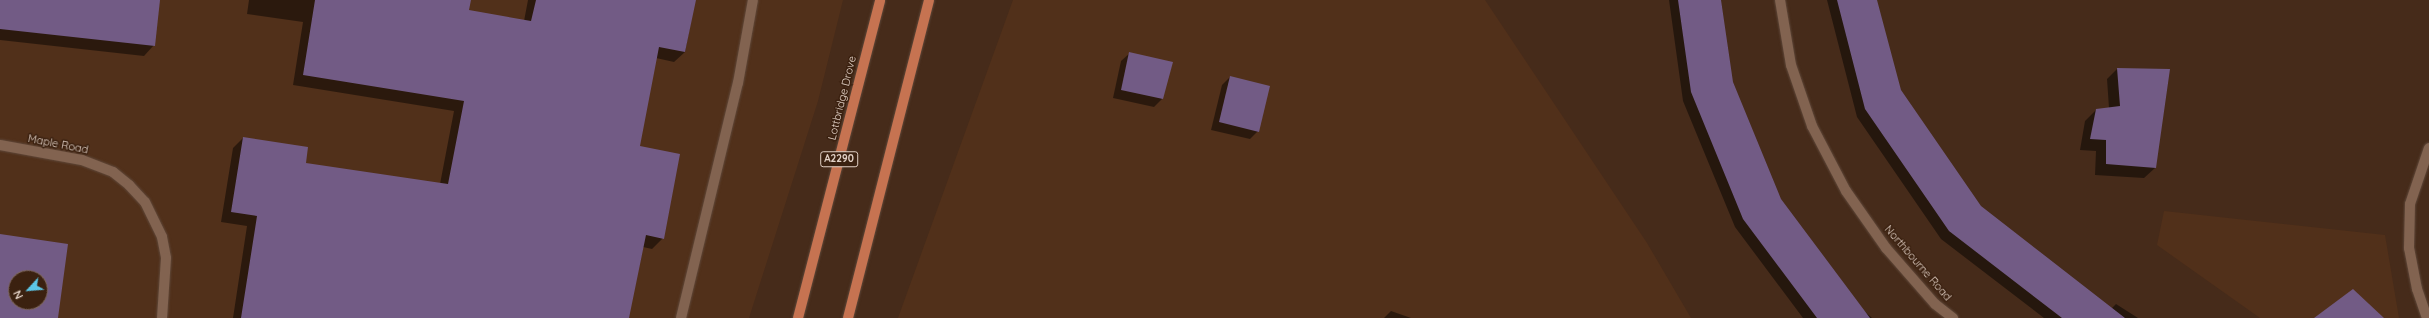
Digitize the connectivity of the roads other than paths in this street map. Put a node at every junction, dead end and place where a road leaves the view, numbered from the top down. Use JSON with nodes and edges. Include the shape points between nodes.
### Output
{"nodes":[{"id":1,"x":753,"y":0,"type":"edge"},
{"id":2,"x":880,"y":0,"type":"edge"},
{"id":3,"x":929,"y":0,"type":"edge"},
{"id":4,"x":1780,"y":0,"type":"edge"},
{"id":5,"x":0,"y":146,"type":"edge"},
{"id":6,"x":2429,"y":148,"type":"edge"},
{"id":7,"x":162,"y":318,"type":"edge"},
{"id":8,"x":681,"y":318,"type":"edge"},
{"id":9,"x":798,"y":318,"type":"edge"},
{"id":10,"x":848,"y":318,"type":"edge"},
{"id":11,"x":1953,"y":318,"type":"edge"},
{"id":12,"x":2427,"y":318,"type":"edge"}],
"edges":[{"from":1,"to":8,"type":"street","via":[[738,84]]},
{"from":2,"to":9,"type":"main road","name":"Lottbridge Drove","number":"A2290"},
{"from":3,"to":10,"type":"main road"},
{"from":4,"to":11,"type":"street","name":"Northbourne Road","via":[[1791,66],[1812,126],[1846,191],[1886,248],[1936,304]]},
{"from":5,"to":7,"type":"street","name":"Maple Road","via":[[82,160],[113,172],[129,185],[145,202],[162,237],[166,258]]},
{"from":6,"to":12,"type":"street","via":[[2410,204],[2409,248],[2416,289]]}]}
